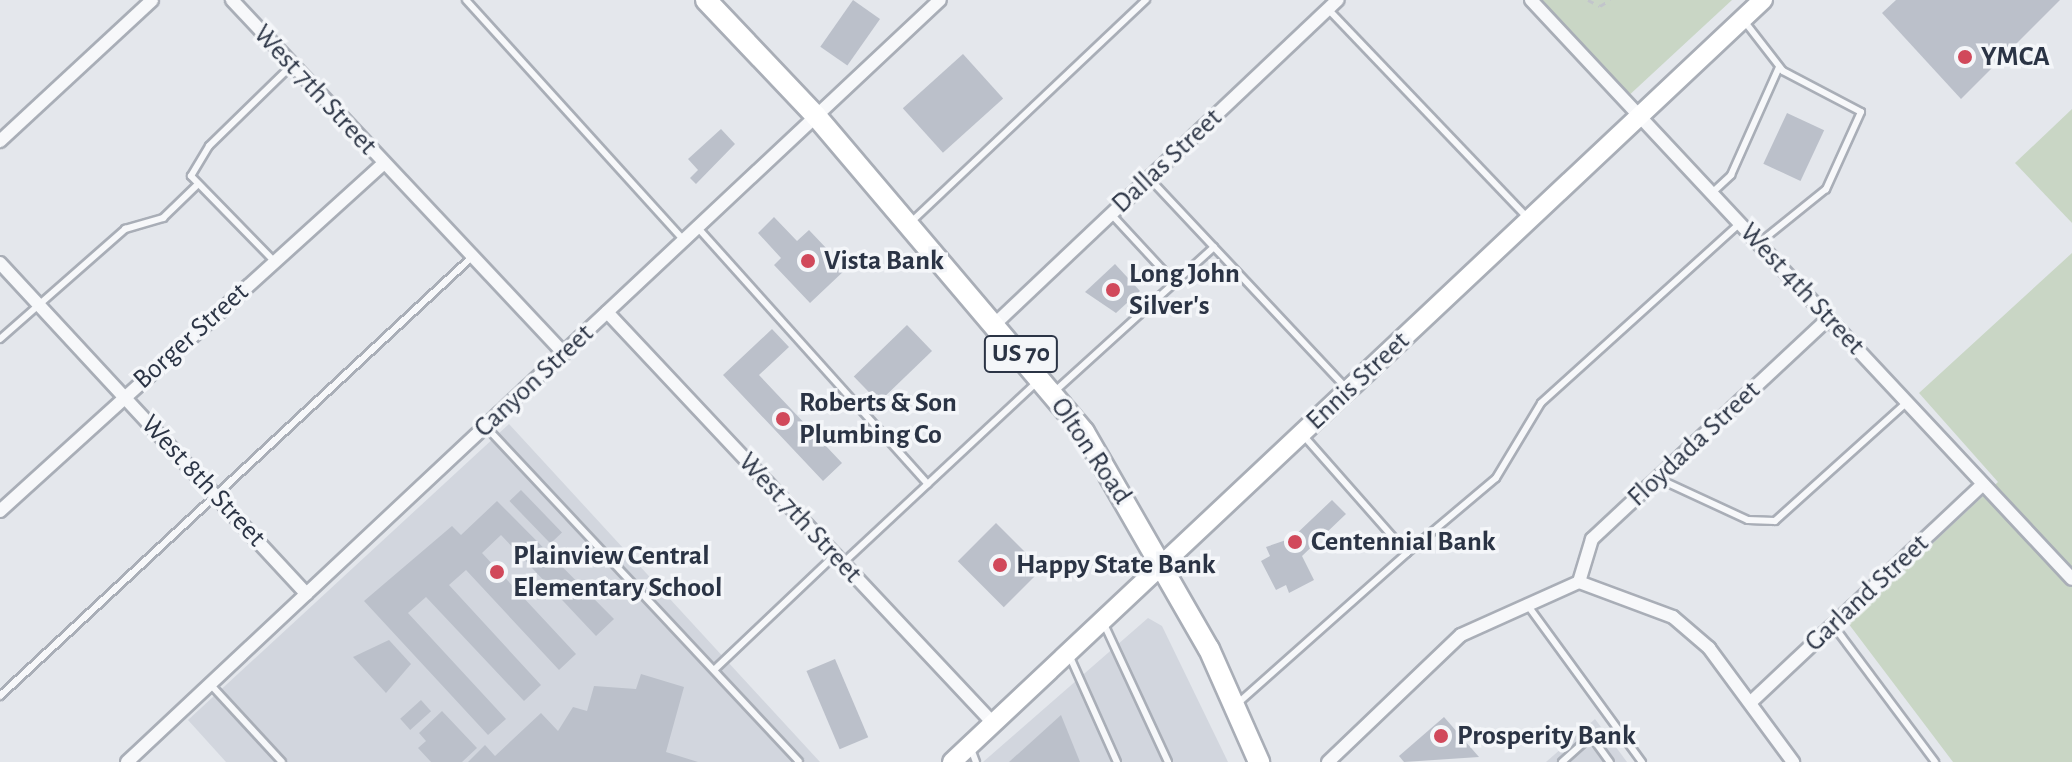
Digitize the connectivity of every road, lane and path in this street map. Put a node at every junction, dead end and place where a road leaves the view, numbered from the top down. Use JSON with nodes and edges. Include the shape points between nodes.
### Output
{"nodes":[{"id":1,"x":152,"y":0,"type":"edge"},
{"id":2,"x":232,"y":0,"type":"edge"},
{"id":3,"x":466,"y":0,"type":"edge"},
{"id":4,"x":706,"y":0,"type":"edge"},
{"id":5,"x":940,"y":0,"type":"edge"},
{"id":6,"x":1146,"y":0,"type":"edge"},
{"id":7,"x":1531,"y":0,"type":"edge"},
{"id":8,"x":1588,"y":0,"type":"edge"},
{"id":9,"x":1610,"y":0,"type":"edge"},
{"id":10,"x":1763,"y":0,"type":"edge"},
{"id":11,"x":1332,"y":5,"type":"edge"},
{"id":12,"x":1743,"y":19,"type":"junction"},
{"id":13,"x":292,"y":65,"type":"junction"},
{"id":14,"x":1779,"y":67,"type":"junction"},
{"id":15,"x":1641,"y":115,"type":"junction"},
{"id":16,"x":816,"y":116,"type":"junction"},
{"id":17,"x":0,"y":141,"type":"edge"},
{"id":18,"x":383,"y":164,"type":"junction"},
{"id":19,"x":1149,"y":178,"type":"junction"},
{"id":20,"x":196,"y":186,"type":"junction"},
{"id":21,"x":1713,"y":192,"type":"junction"},
{"id":22,"x":1111,"y":214,"type":"junction"},
{"id":23,"x":1530,"y":219,"type":"junction"},
{"id":24,"x":909,"y":223,"type":"junction"},
{"id":25,"x":1741,"y":223,"type":"junction"},
{"id":26,"x":697,"y":228,"type":"junction"},
{"id":27,"x":684,"y":240,"type":"junction"},
{"id":28,"x":1759,"y":243,"type":"junction"},
{"id":29,"x":1214,"y":247,"type":"junction"},
{"id":30,"x":472,"y":257,"type":"junction"},
{"id":31,"x":274,"y":261,"type":"junction"},
{"id":32,"x":0,"y":263,"type":"edge"},
{"id":33,"x":1175,"y":283,"type":"junction"},
{"id":34,"x":39,"y":305,"type":"junction"},
{"id":35,"x":607,"y":312,"type":"junction"},
{"id":36,"x":1829,"y":318,"type":"junction"},
{"id":37,"x":996,"y":323,"type":"junction"},
{"id":38,"x":0,"y":339,"type":"edge"},
{"id":39,"x":564,"y":354,"type":"junction"},
{"id":40,"x":1047,"y":386,"type":"junction"},
{"id":41,"x":1348,"y":390,"type":"junction"},
{"id":42,"x":123,"y":396,"type":"junction"},
{"id":43,"x":1906,"y":402,"type":"junction"},
{"id":44,"x":486,"y":427,"type":"junction"},
{"id":45,"x":1302,"y":434,"type":"junction"},
{"id":46,"x":1657,"y":478,"type":"junction"},
{"id":47,"x":928,"y":484,"type":"junction"},
{"id":48,"x":1983,"y":484,"type":"junction"},
{"id":49,"x":216,"y":495,"type":"junction"},
{"id":50,"x":0,"y":511,"type":"edge"},
{"id":51,"x":1407,"y":553,"type":"junction"},
{"id":52,"x":839,"y":559,"type":"junction"},
{"id":53,"x":1163,"y":567,"type":"junction"},
{"id":54,"x":2072,"y":579,"type":"edge"},
{"id":55,"x":1579,"y":582,"type":"junction"},
{"id":56,"x":307,"y":594,"type":"junction"},
{"id":57,"x":1524,"y":601,"type":"junction"},
{"id":58,"x":1103,"y":622,"type":"junction"},
{"id":59,"x":1833,"y":625,"type":"junction"},
{"id":60,"x":1069,"y":653,"type":"junction"},
{"id":61,"x":714,"y":670,"type":"junction"},
{"id":62,"x":210,"y":684,"type":"junction"},
{"id":63,"x":0,"y":696,"type":"edge"},
{"id":64,"x":1751,"y":702,"type":"junction"},
{"id":65,"x":1234,"y":706,"type":"junction"},
{"id":66,"x":993,"y":723,"type":"junction"},
{"id":67,"x":973,"y":754,"type":"edge"},
{"id":68,"x":127,"y":762,"type":"edge"},
{"id":69,"x":282,"y":762,"type":"edge"},
{"id":70,"x":799,"y":762,"type":"edge"},
{"id":71,"x":952,"y":762,"type":"edge"},
{"id":72,"x":1117,"y":762,"type":"edge"},
{"id":73,"x":1168,"y":762,"type":"edge"},
{"id":74,"x":1259,"y":762,"type":"edge"},
{"id":75,"x":1328,"y":762,"type":"edge"},
{"id":76,"x":1562,"y":762,"type":"edge"},
{"id":77,"x":1610,"y":762,"type":"edge"},
{"id":78,"x":1642,"y":762,"type":"edge"},
{"id":79,"x":1793,"y":762,"type":"edge"},
{"id":80,"x":1935,"y":762,"type":"edge"}],
"edges":[{"from":1,"to":17,"type":"street"},
{"from":2,"to":13,"type":"street","name":"West 7th Street"},
{"from":3,"to":27,"type":"lane"},
{"from":4,"to":16,"type":"main road","name":"Olton Road","number":"US 70"},
{"from":5,"to":16,"type":"street","name":"Canyon Street"},
{"from":6,"to":24,"type":"lane"},
{"from":7,"to":15,"type":"street","name":"West 4th Street"},
{"from":8,"to":9,"type":"path","via":[[1600,6]]},
{"from":10,"to":12,"type":"main road","name":"Ennis Street"},
{"from":11,"to":19,"type":"street","name":"Dallas Street"},
{"from":11,"to":23,"type":"lane"},
{"from":12,"to":14,"type":"lane"},
{"from":12,"to":15,"type":"main road","name":"Ennis Street"},
{"from":13,"to":18,"type":"street","name":"West 7th Street"},
{"from":13,"to":20,"type":"lane","via":[[209,146],[193,168]]},
{"from":14,"to":21,"type":"lane","via":[[1731,175]]},
{"from":14,"to":28,"type":"lane","via":[[1861,112],[1826,189]]},
{"from":15,"to":21,"type":"street","name":"West 4th Street"},
{"from":15,"to":23,"type":"main road","name":"Ennis Street"},
{"from":16,"to":24,"type":"main road","name":"Olton Road","number":"US 70"},
{"from":16,"to":26,"type":"street","name":"Canyon Street"},
{"from":18,"to":30,"type":"street","name":"West 7th Street"},
{"from":18,"to":31,"type":"street","name":"Borger Street"},
{"from":19,"to":22,"type":"street","name":"Dallas Street"},
{"from":19,"to":29,"type":"lane"},
{"from":20,"to":31,"type":"lane"},
{"from":20,"to":34,"type":"lane","via":[[163,218],[125,229]]},
{"from":21,"to":25,"type":"street","name":"West 4th Street"},
{"from":22,"to":33,"type":"lane"},
{"from":22,"to":37,"type":"street","name":"Dallas Street"},
{"from":23,"to":41,"type":"main road","name":"Ennis Street"},
{"from":24,"to":37,"type":"main road","name":"Olton Road","number":"US 70"},
{"from":25,"to":28,"type":"street","name":"West 4th Street"},
{"from":25,"to":51,"type":"lane","via":[[1541,403],[1496,478]]},
{"from":26,"to":27,"type":"street","name":"Canyon Street"},
{"from":26,"to":47,"type":"lane"},
{"from":27,"to":35,"type":"street","name":"Canyon Street"},
{"from":28,"to":36,"type":"street","name":"West 4th Street"},
{"from":29,"to":33,"type":"lane"},
{"from":29,"to":41,"type":"lane"},
{"from":30,"to":39,"type":"street","name":"West 7th Street"},
{"from":30,"to":49,"type":"lane"},
{"from":31,"to":42,"type":"street","name":"Borger Street"},
{"from":32,"to":34,"type":"street","name":"West 8th Street"},
{"from":33,"to":40,"type":"lane"},
{"from":34,"to":38,"type":"lane"},
{"from":34,"to":42,"type":"street","name":"West 8th Street"},
{"from":35,"to":39,"type":"street","name":"Canyon Street"},
{"from":35,"to":52,"type":"street","name":"West 7th Street"},
{"from":36,"to":43,"type":"street","name":"West 4th Street"},
{"from":36,"to":46,"type":"street","name":"Floydada Street"},
{"from":37,"to":40,"type":"main road","name":"Olton Road","number":"US 70"},
{"from":39,"to":44,"type":"street","name":"Canyon Street"},
{"from":40,"to":47,"type":"lane"},
{"from":40,"to":53,"type":"main road","name":"Olton Road","number":"US 70","via":[[1084,432]]},
{"from":41,"to":45,"type":"main road","name":"Ennis Street"},
{"from":42,"to":49,"type":"street","name":"West 8th Street"},
{"from":42,"to":50,"type":"street","name":"Borger Street"},
{"from":43,"to":46,"type":"lane","via":[[1775,521],[1748,520]]},
{"from":43,"to":48,"type":"street","name":"West 4th Street"},
{"from":44,"to":56,"type":"street","name":"Canyon Street"},
{"from":44,"to":61,"type":"lane"},
{"from":45,"to":51,"type":"lane"},
{"from":45,"to":53,"type":"main road","name":"Ennis Street"},
{"from":46,"to":55,"type":"street","name":"Floydada Street","via":[[1592,539]]},
{"from":47,"to":52,"type":"lane"},
{"from":48,"to":54,"type":"street","name":"West 4th Street"},
{"from":48,"to":59,"type":"street","name":"Garland Street"},
{"from":49,"to":56,"type":"street","name":"West 8th Street"},
{"from":49,"to":63,"type":"lane"},
{"from":51,"to":65,"type":"lane"},
{"from":52,"to":61,"type":"lane"},
{"from":52,"to":66,"type":"street","name":"West 7th Street"},
{"from":53,"to":58,"type":"main road","name":"Ennis Street"},
{"from":53,"to":65,"type":"main road","name":"Olton Road","number":"US 70"},
{"from":55,"to":57,"type":"street"},
{"from":55,"to":64,"type":"street","via":[[1673,617],[1709,648]]},
{"from":56,"to":62,"type":"street","name":"Canyon Street"},
{"from":57,"to":75,"type":"street","via":[[1461,635]]},
{"from":57,"to":78,"type":"lane"},
{"from":58,"to":60,"type":"main road","name":"Ennis Street"},
{"from":58,"to":73,"type":"lane"},
{"from":59,"to":64,"type":"street","name":"Garland Street"},
{"from":59,"to":80,"type":"lane"},
{"from":60,"to":66,"type":"main road","name":"Ennis Street"},
{"from":60,"to":72,"type":"lane"},
{"from":61,"to":70,"type":"lane"},
{"from":62,"to":68,"type":"street","name":"Canyon Street"},
{"from":62,"to":69,"type":"lane"},
{"from":64,"to":79,"type":"street"},
{"from":65,"to":74,"type":"main road","name":"Olton Road","number":"US 70"},
{"from":66,"to":67,"type":"main road","name":"Ennis Street"},
{"from":67,"to":71,"type":"main road","name":"Ennis Street"},
{"from":76,"to":77,"type":"lane","via":[[1591,736]]}]}
